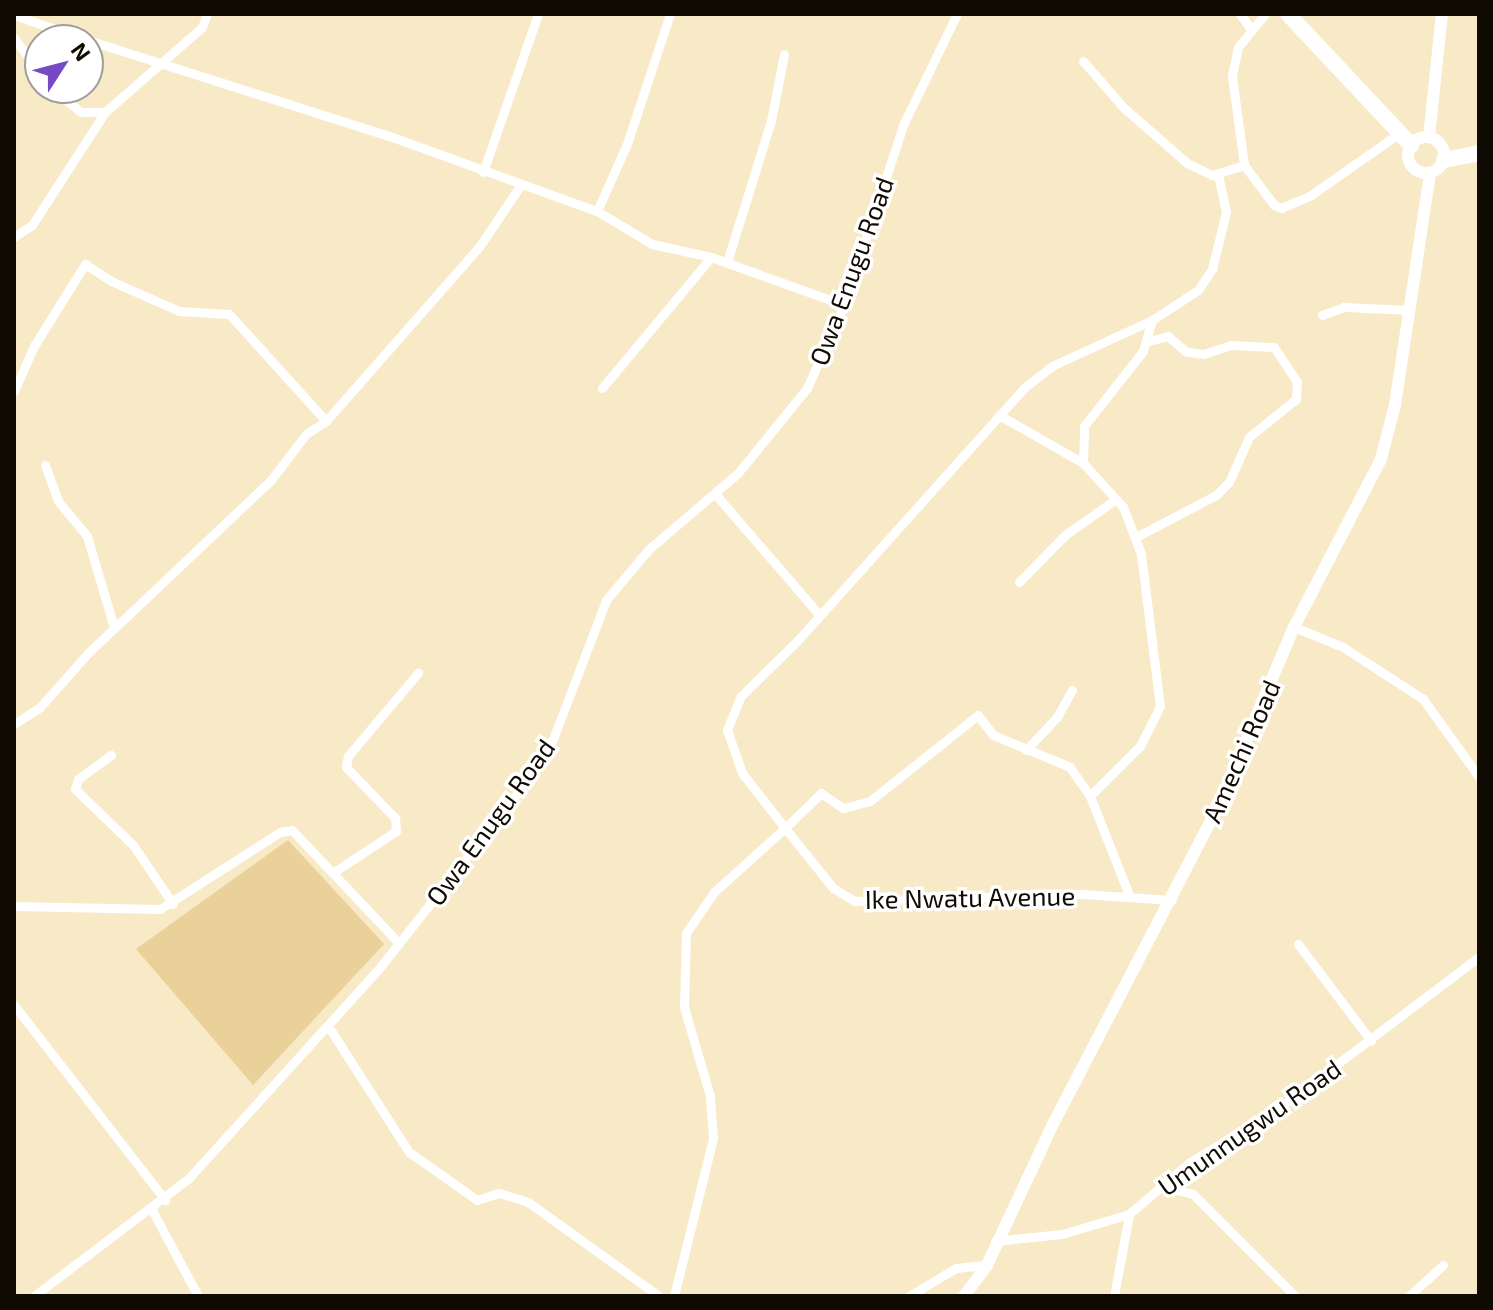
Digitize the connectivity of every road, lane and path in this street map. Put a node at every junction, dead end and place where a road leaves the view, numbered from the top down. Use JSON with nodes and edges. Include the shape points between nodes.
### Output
{"nodes":[{"id":1,"x":207,"y":14,"type":"edge"},
{"id":2,"x":217,"y":14,"type":"edge"},
{"id":3,"x":538,"y":14,"type":"edge"},
{"id":4,"x":670,"y":14,"type":"edge"},
{"id":5,"x":957,"y":14,"type":"edge"},
{"id":6,"x":1240,"y":14,"type":"edge"},
{"id":7,"x":1265,"y":14,"type":"edge"},
{"id":8,"x":1288,"y":14,"type":"edge"},
{"id":9,"x":14,"y":15,"type":"edge"},
{"id":10,"x":1441,"y":17,"type":"edge"},
{"id":11,"x":40,"y":24,"type":"edge"},
{"id":12,"x":202,"y":27,"type":"junction"},
{"id":13,"x":1250,"y":28,"type":"junction"},
{"id":14,"x":104,"y":46,"type":"edge"},
{"id":15,"x":784,"y":54,"type":"dead end"},
{"id":16,"x":1083,"y":61,"type":"dead end"},
{"id":17,"x":158,"y":65,"type":"junction"},
{"id":18,"x":73,"y":104,"type":"edge"},
{"id":19,"x":105,"y":112,"type":"junction"},
{"id":20,"x":1429,"y":137,"type":"junction"},
{"id":21,"x":1404,"y":140,"type":"junction"},
{"id":22,"x":1479,"y":153,"type":"edge"},
{"id":23,"x":1444,"y":160,"type":"junction"},
{"id":24,"x":1244,"y":165,"type":"junction"},
{"id":25,"x":483,"y":172,"type":"junction"},
{"id":26,"x":1430,"y":174,"type":"junction"},
{"id":27,"x":1218,"y":175,"type":"junction"},
{"id":28,"x":520,"y":186,"type":"junction"},
{"id":29,"x":597,"y":211,"type":"junction"},
{"id":30,"x":14,"y":237,"type":"edge"},
{"id":31,"x":711,"y":257,"type":"junction"},
{"id":32,"x":727,"y":262,"type":"junction"},
{"id":33,"x":844,"y":305,"type":"junction"},
{"id":34,"x":1410,"y":310,"type":"junction"},
{"id":35,"x":1322,"y":315,"type":"dead end"},
{"id":36,"x":1152,"y":320,"type":"junction"},
{"id":37,"x":1146,"y":342,"type":"junction"},
{"id":38,"x":602,"y":388,"type":"dead end"},
{"id":39,"x":14,"y":391,"type":"edge"},
{"id":40,"x":999,"y":415,"type":"junction"},
{"id":41,"x":326,"y":421,"type":"junction"},
{"id":42,"x":1083,"y":463,"type":"junction"},
{"id":43,"x":45,"y":465,"type":"dead end"},
{"id":44,"x":716,"y":495,"type":"junction"},
{"id":45,"x":1116,"y":499,"type":"junction"},
{"id":46,"x":1136,"y":537,"type":"junction"},
{"id":47,"x":1019,"y":582,"type":"dead end"},
{"id":48,"x":818,"y":613,"type":"junction"},
{"id":49,"x":1294,"y":627,"type":"junction"},
{"id":50,"x":114,"y":628,"type":"junction"},
{"id":51,"x":418,"y":673,"type":"dead end"},
{"id":52,"x":1072,"y":690,"type":"dead end"},
{"id":53,"x":14,"y":724,"type":"edge"},
{"id":54,"x":1026,"y":750,"type":"junction"},
{"id":55,"x":111,"y":755,"type":"dead end"},
{"id":56,"x":1479,"y":777,"type":"edge"},
{"id":57,"x":1090,"y":796,"type":"junction"},
{"id":58,"x":785,"y":828,"type":"junction"},
{"id":59,"x":334,"y":872,"type":"junction"},
{"id":60,"x":1129,"y":895,"type":"junction"},
{"id":61,"x":1172,"y":900,"type":"junction"},
{"id":62,"x":173,"y":904,"type":"junction"},
{"id":63,"x":14,"y":906,"type":"edge"},
{"id":64,"x":399,"y":943,"type":"junction"},
{"id":65,"x":1298,"y":944,"type":"dead end"},
{"id":66,"x":1479,"y":957,"type":"edge"},
{"id":67,"x":14,"y":1005,"type":"edge"},
{"id":68,"x":328,"y":1026,"type":"junction"},
{"id":69,"x":1371,"y":1041,"type":"junction"},
{"id":70,"x":1161,"y":1186,"type":"junction"},
{"id":71,"x":165,"y":1200,"type":"junction"},
{"id":72,"x":152,"y":1210,"type":"junction"},
{"id":73,"x":1129,"y":1214,"type":"junction"},
{"id":74,"x":995,"y":1241,"type":"junction"},
{"id":75,"x":987,"y":1265,"type":"junction"},
{"id":76,"x":1443,"y":1265,"type":"dead end"},
{"id":77,"x":34,"y":1296,"type":"edge"},
{"id":78,"x":198,"y":1296,"type":"edge"},
{"id":79,"x":659,"y":1296,"type":"edge"},
{"id":80,"x":674,"y":1296,"type":"edge"},
{"id":81,"x":909,"y":1296,"type":"edge"},
{"id":82,"x":964,"y":1296,"type":"edge"},
{"id":83,"x":1114,"y":1296,"type":"edge"},
{"id":84,"x":1295,"y":1296,"type":"edge"},
{"id":85,"x":1409,"y":1296,"type":"edge"}],
"edges":[{"from":1,"to":12,"type":"street"},
{"from":2,"to":12,"type":"street"},
{"from":3,"to":25,"type":"street"},
{"from":4,"to":29,"type":"street","via":[[627,144]]},
{"from":5,"to":33,"type":"street","name":"Owa Enugu Road","via":[[904,123]]},
{"from":6,"to":13,"type":"street"},
{"from":7,"to":13,"type":"street"},
{"from":8,"to":21,"type":"highway"},
{"from":9,"to":11,"type":"street"},
{"from":10,"to":20,"type":"main road"},
{"from":12,"to":17,"type":"street"},
{"from":13,"to":24,"type":"street","via":[[1236,53],[1232,76]]},
{"from":14,"to":17,"type":"street"},
{"from":15,"to":32,"type":"street","via":[[771,121]]},
{"from":16,"to":27,"type":"street","via":[[1176,155],[1201,172]]},
{"from":17,"to":19,"type":"street"},
{"from":17,"to":25,"type":"street","via":[[378,133]]},
{"from":18,"to":19,"type":"street","via":[[86,114]]},
{"from":19,"to":30,"type":"street","via":[[32,225]]},
{"from":20,"to":21,"type":"main road"},
{"from":20,"to":23,"type":"main road","via":[[1439,142]]},
{"from":21,"to":24,"type":"street","via":[[1281,208]]},
{"from":21,"to":26,"type":"main road","via":[[1413,167]]},
{"from":22,"to":23,"type":"highway"},
{"from":23,"to":26,"type":"main road"},
{"from":24,"to":27,"type":"street"},
{"from":25,"to":28,"type":"street"},
{"from":26,"to":34,"type":"main road","name":"Amechi Road"},
{"from":27,"to":36,"type":"street","name":"Ike Nwatu Avenue","via":[[1226,212],[1212,269],[1198,290]]},
{"from":28,"to":29,"type":"street"},
{"from":28,"to":41,"type":"street","via":[[479,247]]},
{"from":29,"to":31,"type":"street","via":[[652,244]]},
{"from":31,"to":32,"type":"street"},
{"from":31,"to":38,"type":"street"},
{"from":32,"to":33,"type":"street"},
{"from":33,"to":44,"type":"street","name":"Owa Enugu Road","via":[[798,402]]},
{"from":34,"to":35,"type":"street","via":[[1344,307]]},
{"from":34,"to":49,"type":"main road","name":"Amechi Road","via":[[1381,459]]},
{"from":36,"to":37,"type":"street"},
{"from":36,"to":40,"type":"street","name":"Ike Nwatu Avenue","via":[[1052,366]]},
{"from":37,"to":42,"type":"street","via":[[1084,426]]},
{"from":37,"to":46,"type":"street","via":[[1168,336],[1185,351],[1203,354],[1231,345],[1274,347],[1297,382],[1296,399],[1249,437],[1229,482],[1216,495]]},
{"from":39,"to":41,"type":"street","via":[[34,346],[85,264],[179,311],[229,314]]},
{"from":40,"to":42,"type":"street"},
{"from":40,"to":48,"type":"street","name":"Ike Nwatu Avenue"},
{"from":41,"to":50,"type":"street","via":[[306,434],[271,480]]},
{"from":42,"to":45,"type":"street"},
{"from":43,"to":50,"type":"street","via":[[58,501],[87,536]]},
{"from":44,"to":48,"type":"street"},
{"from":44,"to":64,"type":"street","name":"Owa Enugu Road","via":[[649,549],[606,600],[553,739],[521,789]]},
{"from":45,"to":46,"type":"street"},
{"from":45,"to":47,"type":"street","via":[[1065,535]]},
{"from":46,"to":57,"type":"street","via":[[1160,706],[1140,746]]},
{"from":48,"to":58,"type":"street","name":"Ike Nwatu Avenue","via":[[741,696],[727,730],[742,773]]},
{"from":49,"to":56,"type":"street","via":[[1343,647],[1423,699]]},
{"from":49,"to":61,"type":"main road","name":"Amechi Road","via":[[1248,742]]},
{"from":50,"to":53,"type":"street","via":[[40,707]]},
{"from":51,"to":59,"type":"street","via":[[348,756],[346,767],[395,818],[396,831]]},
{"from":52,"to":54,"type":"street","via":[[1057,717]]},
{"from":54,"to":57,"type":"street","via":[[1070,767]]},
{"from":54,"to":58,"type":"street","via":[[993,735],[978,715],[870,801],[843,808],[821,793]]},
{"from":55,"to":62,"type":"street","via":[[78,779],[75,789],[133,845]]},
{"from":57,"to":60,"type":"street"},
{"from":58,"to":60,"type":"street","name":"Ike Nwatu Avenue","via":[[833,888],[855,901]]},
{"from":58,"to":80,"type":"street","via":[[714,892],[686,933],[684,1007],[710,1096],[713,1138]]},
{"from":59,"to":62,"type":"street","via":[[298,831],[285,830]]},
{"from":59,"to":64,"type":"street"},
{"from":60,"to":61,"type":"street","name":"Ike Nwatu Avenue"},
{"from":61,"to":74,"type":"main road","name":"Amechi Road"},
{"from":62,"to":63,"type":"street","via":[[146,911]]},
{"from":64,"to":68,"type":"street","name":"Owa Enugu Road"},
{"from":65,"to":69,"type":"street"},
{"from":66,"to":69,"type":"street","name":"Umunnugwu Road"},
{"from":67,"to":71,"type":"street"},
{"from":68,"to":71,"type":"street","name":"Owa Enugu Road"},
{"from":68,"to":79,"type":"street","via":[[409,1152],[477,1200],[499,1193],[528,1202]]},
{"from":69,"to":70,"type":"street","name":"Umunnugwu Road"},
{"from":70,"to":73,"type":"street","name":"Umunnugwu Road"},
{"from":70,"to":84,"type":"street","via":[[1193,1194]]},
{"from":71,"to":72,"type":"street","name":"Owa Enugu Road"},
{"from":72,"to":77,"type":"street","name":"Owa Enugu Road"},
{"from":72,"to":78,"type":"street"},
{"from":73,"to":74,"type":"street","name":"Umunnugwu Road","via":[[1062,1234]]},
{"from":73,"to":83,"type":"street"},
{"from":74,"to":75,"type":"main road","name":"Amechi Road"},
{"from":75,"to":81,"type":"street","via":[[956,1268]]},
{"from":75,"to":82,"type":"main road","name":"Amechi Road"},
{"from":76,"to":85,"type":"street"}]}
